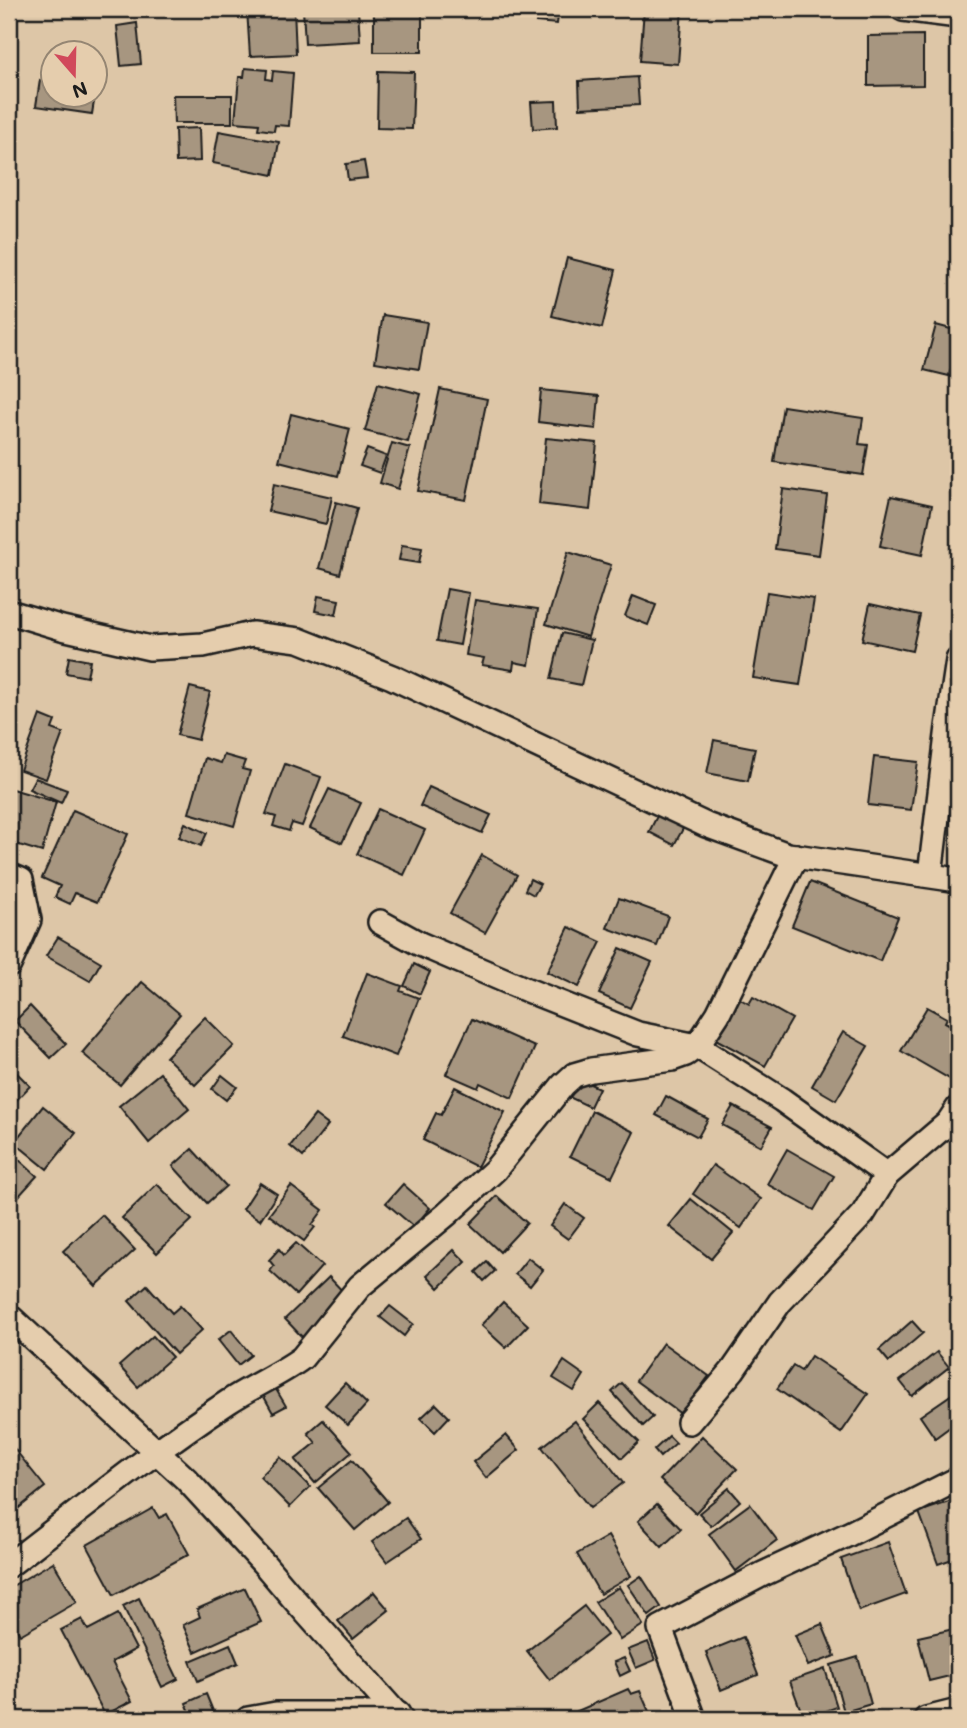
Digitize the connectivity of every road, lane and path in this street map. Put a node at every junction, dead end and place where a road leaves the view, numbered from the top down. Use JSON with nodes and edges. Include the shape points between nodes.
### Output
{"nodes":[{"id":1,"x":903,"y":9,"type":"edge"},
{"id":2,"x":958,"y":16,"type":"edge"},
{"id":3,"x":9,"y":612,"type":"edge"},
{"id":4,"x":958,"y":660,"type":"edge"},
{"id":5,"x":796,"y":856,"type":"junction"},
{"id":6,"x":9,"y":875,"type":"edge"},
{"id":7,"x":930,"y":875,"type":"junction"},
{"id":8,"x":958,"y":880,"type":"edge"},
{"id":9,"x":380,"y":922,"type":"dead end"},
{"id":10,"x":9,"y":965,"type":"edge"},
{"id":11,"x":697,"y":1046,"type":"junction"},
{"id":12,"x":958,"y":1108,"type":"edge"},
{"id":13,"x":887,"y":1175,"type":"junction"},
{"id":14,"x":9,"y":1317,"type":"edge"},
{"id":15,"x":689,"y":1422,"type":"dead end"},
{"id":16,"x":157,"y":1452,"type":"junction"},
{"id":17,"x":958,"y":1479,"type":"edge"},
{"id":18,"x":9,"y":1565,"type":"edge"},
{"id":19,"x":958,"y":1711,"type":"edge"},
{"id":20,"x":400,"y":1717,"type":"edge"},
{"id":21,"x":248,"y":1719,"type":"edge"},
{"id":22,"x":694,"y":1719,"type":"edge"},
{"id":23,"x":926,"y":1719,"type":"edge"}],
"edges":[{"from":1,"to":2,"type":"street"},
{"from":3,"to":5,"type":"street","via":[[150,648],[203,645],[252,634],[299,640],[392,677],[706,825]]},
{"from":4,"to":7,"type":"street"},
{"from":5,"to":7,"type":"street"},
{"from":5,"to":11,"type":"street","via":[[718,1014]]},
{"from":6,"to":10,"type":"street","via":[[21,880],[29,920]]},
{"from":7,"to":8,"type":"street"},
{"from":9,"to":11,"type":"street","via":[[420,944],[638,1034]]},
{"from":11,"to":13,"type":"street"},
{"from":11,"to":16,"type":"street","via":[[672,1059],[574,1075],[495,1170],[360,1286],[302,1358],[229,1401]]},
{"from":12,"to":13,"type":"street","via":[[948,1123]]},
{"from":13,"to":15,"type":"street","via":[[863,1214],[780,1302],[733,1370]]},
{"from":14,"to":16,"type":"street"},
{"from":16,"to":18,"type":"street"},
{"from":16,"to":20,"type":"street"},
{"from":17,"to":22,"type":"street","via":[[660,1628]]},
{"from":19,"to":23,"type":"street"},
{"from":20,"to":21,"type":"street","via":[[276,1714]]}]}
